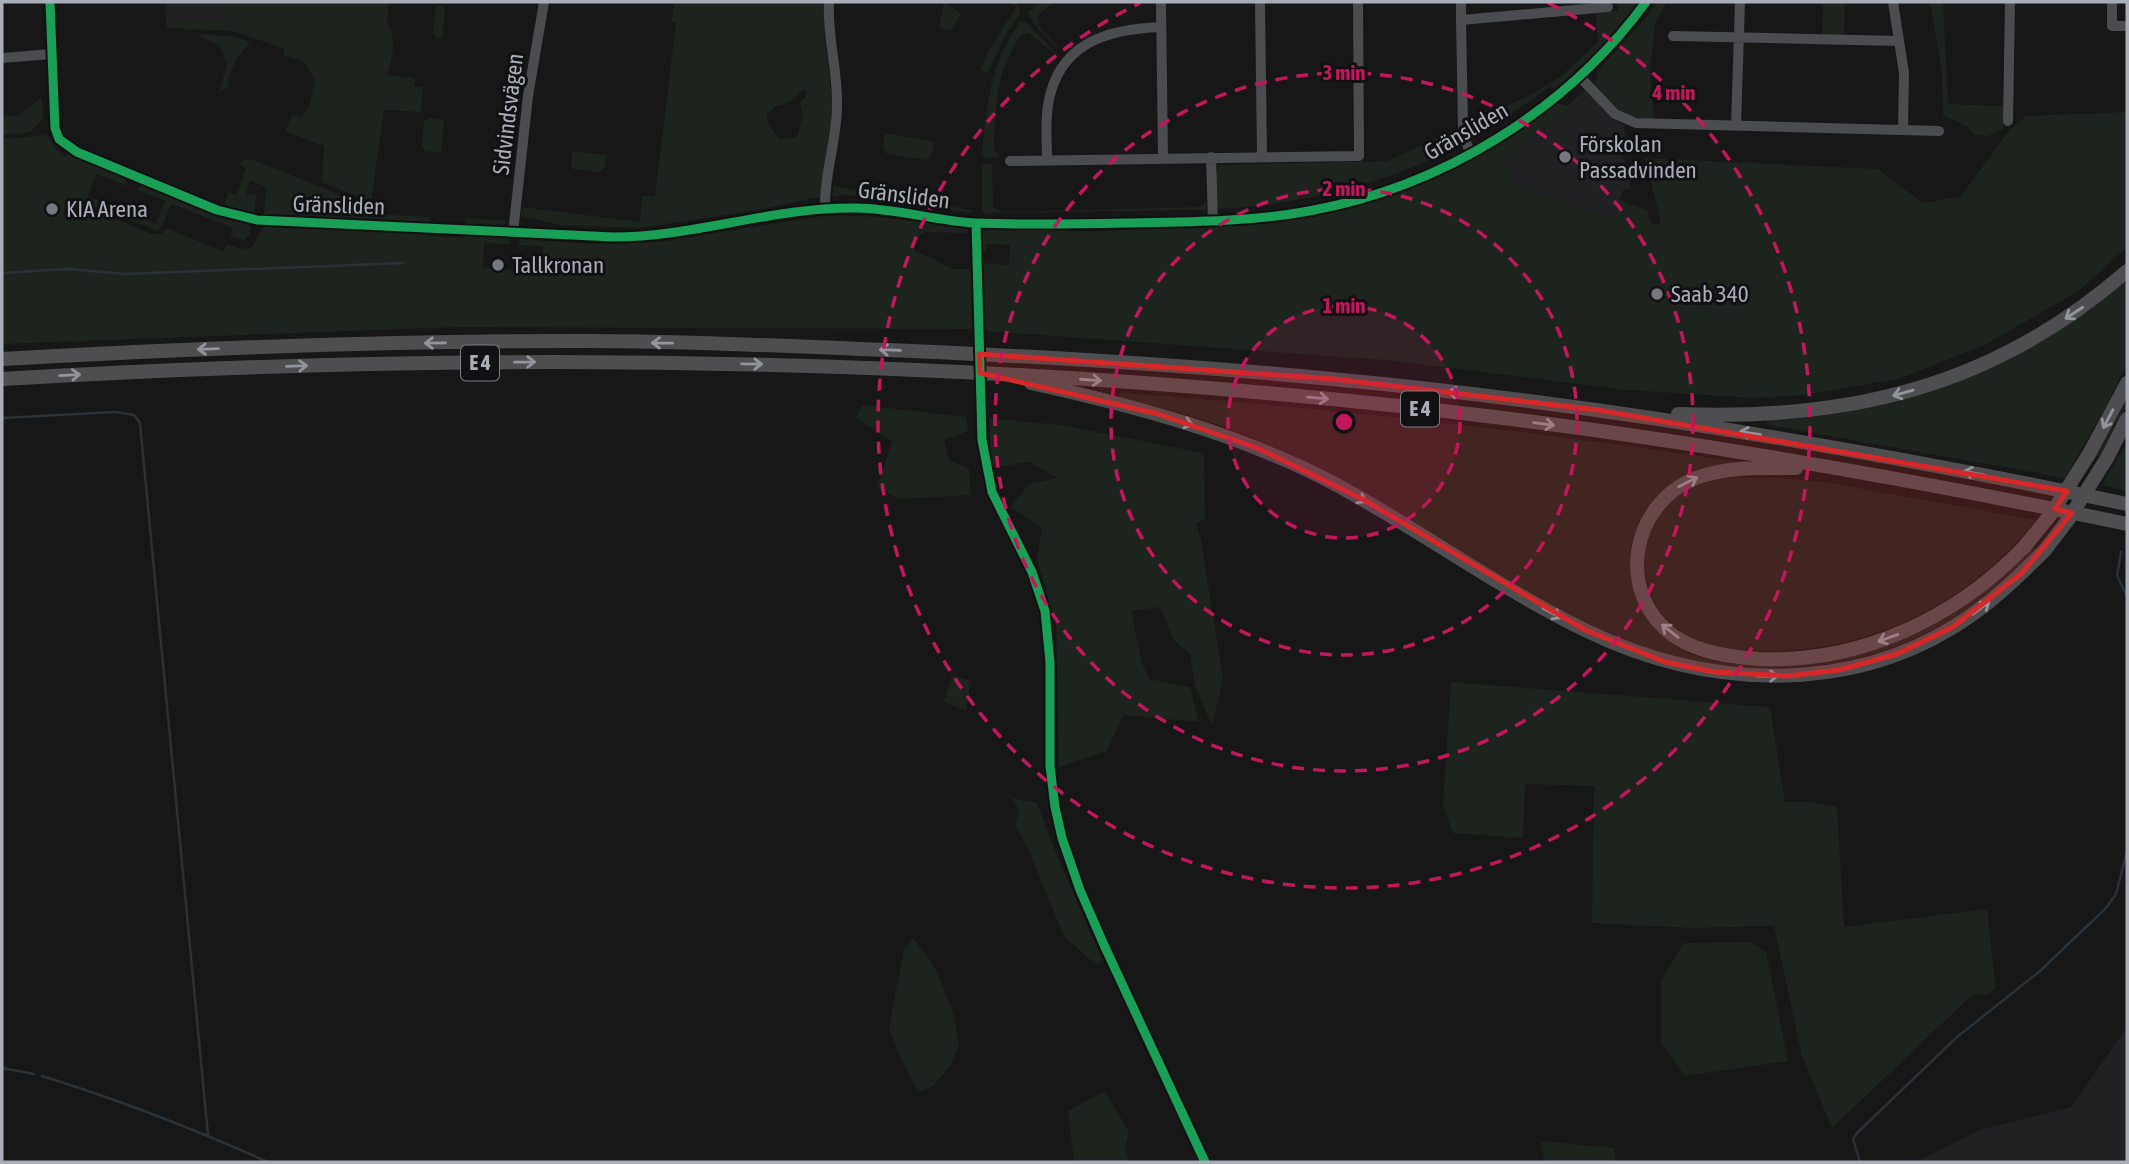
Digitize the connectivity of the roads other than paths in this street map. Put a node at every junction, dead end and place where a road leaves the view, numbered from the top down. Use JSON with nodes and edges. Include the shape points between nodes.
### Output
{"nodes":[{"id":1,"x":50,"y":2,"type":"edge"},
{"id":2,"x":544,"y":2,"type":"edge"},
{"id":3,"x":829,"y":2,"type":"edge"},
{"id":4,"x":1161,"y":2,"type":"edge"},
{"id":5,"x":1260,"y":2,"type":"edge"},
{"id":6,"x":1358,"y":2,"type":"edge"},
{"id":7,"x":1461,"y":2,"type":"edge"},
{"id":8,"x":1646,"y":2,"type":"edge"},
{"id":9,"x":1740,"y":2,"type":"edge"},
{"id":10,"x":1893,"y":2,"type":"edge"},
{"id":11,"x":2010,"y":2,"type":"edge"},
{"id":12,"x":2112,"y":2,"type":"edge"},
{"id":13,"x":1608,"y":7,"type":"dead end"},
{"id":14,"x":1461,"y":20,"type":"junction"},
{"id":15,"x":2127,"y":26,"type":"edge"},
{"id":16,"x":1161,"y":27,"type":"junction"},
{"id":17,"x":1673,"y":36,"type":"dead end"},
{"id":18,"x":1738,"y":37,"type":"junction"},
{"id":19,"x":1899,"y":41,"type":"junction"},
{"id":20,"x":52,"y":54,"type":"junction"},
{"id":21,"x":2,"y":58,"type":"edge"},
{"id":22,"x":1579,"y":76,"type":"junction"},
{"id":23,"x":2008,"y":121,"type":"dead end"},
{"id":24,"x":1736,"y":126,"type":"junction"},
{"id":25,"x":1903,"y":130,"type":"junction"},
{"id":26,"x":1939,"y":131,"type":"dead end"},
{"id":27,"x":1471,"y":154,"type":"junction"},
{"id":28,"x":1211,"y":157,"type":"junction"},
{"id":29,"x":1262,"y":157,"type":"junction"},
{"id":30,"x":1163,"y":158,"type":"junction"},
{"id":31,"x":1010,"y":160,"type":"dead end"},
{"id":32,"x":1048,"y":160,"type":"junction"},
{"id":33,"x":825,"y":208,"type":"junction"},
{"id":34,"x":1213,"y":221,"type":"junction"},
{"id":35,"x":976,"y":223,"type":"junction"},
{"id":36,"x":513,"y":233,"type":"junction"},
{"id":37,"x":2127,"y":271,"type":"edge"},
{"id":38,"x":2,"y":359,"type":"edge"},
{"id":39,"x":984,"y":373,"type":"junction"},
{"id":40,"x":2,"y":379,"type":"edge"},
{"id":41,"x":2127,"y":383,"type":"edge"},
{"id":42,"x":1598,"y":410,"type":"junction"},
{"id":43,"x":2127,"y":419,"type":"edge"},
{"id":44,"x":1840,"y":468,"type":"junction"},
{"id":45,"x":2127,"y":504,"type":"edge"},
{"id":46,"x":2127,"y":524,"type":"edge"},
{"id":47,"x":1205,"y":1162,"type":"edge"}],
"edges":[{"from":1,"to":20,"type":"street"},
{"from":2,"to":36,"type":"street","name":"Sidvindsvägen"},
{"from":3,"to":33,"type":"street","via":[[837,107]]},
{"from":4,"to":16,"type":"street"},
{"from":5,"to":29,"type":"street"},
{"from":6,"to":29,"type":"street","via":[[1359,156]]},
{"from":7,"to":14,"type":"street"},
{"from":8,"to":22,"type":"street","name":"Gränsliden"},
{"from":9,"to":18,"type":"street"},
{"from":10,"to":19,"type":"street"},
{"from":11,"to":23,"type":"street"},
{"from":12,"to":15,"type":"street","via":[[2112,26]]},
{"from":13,"to":14,"type":"street"},
{"from":14,"to":27,"type":"street","via":[[1463,128]]},
{"from":16,"to":30,"type":"street"},
{"from":16,"to":32,"type":"street","via":[[1103,35],[1067,61],[1048,105]]},
{"from":17,"to":18,"type":"street"},
{"from":18,"to":19,"type":"street"},
{"from":18,"to":24,"type":"street"},
{"from":19,"to":25,"type":"street","via":[[1904,73]]},
{"from":20,"to":21,"type":"street"},
{"from":20,"to":36,"type":"street","name":"Gränsliden","via":[[55,128],[64,144],[194,200],[243,218],[271,222]]},
{"from":22,"to":24,"type":"street","via":[[1615,114],[1629,121]]},
{"from":22,"to":27,"type":"street","name":"Gränsliden","via":[[1522,122]]},
{"from":24,"to":25,"type":"street"},
{"from":25,"to":26,"type":"street"},
{"from":27,"to":34,"type":"street","name":"Gränsliden","via":[[1405,184],[1347,203]]},
{"from":28,"to":29,"type":"street"},
{"from":28,"to":30,"type":"street"},
{"from":28,"to":34,"type":"street"},
{"from":30,"to":32,"type":"street"},
{"from":31,"to":32,"type":"street"},
{"from":33,"to":35,"type":"street","name":"Gränsliden","via":[[878,209]]},
{"from":33,"to":36,"type":"street","name":"Gränsliden","via":[[659,236]]},
{"from":34,"to":35,"type":"street","name":"Gränsliden"},
{"from":35,"to":47,"type":"street","bridge":true,"via":[[986,470],[1045,611],[1050,765],[1062,838],[1080,890]]},
{"from":37,"to":42,"type":"highway","one_way":true,"via":[[2080,309],[2015,348],[1900,394],[1790,414]]},
{"from":42,"to":38,"type":"highway","number":"E 4","one_way":true,"via":[[1138,362],[758,345],[583,341],[366,344]]},
{"from":40,"to":39,"type":"highway","number":"E 4","one_way":true,"via":[[365,364],[581,361]]},
{"from":39,"to":43,"type":"highway","one_way":true,"bridge":true,"via":[[1158,414],[1257,448],[1353,494],[1515,592],[1614,644],[1665,662],[1762,676],[1865,664],[1897,654],[1977,611],[2045,550],[2107,458]]},
{"from":39,"to":44,"type":"highway","number":"E 4","one_way":true,"via":[[1319,398],[1503,418]]},
{"from":41,"to":44,"type":"highway","one_way":true,"bridge":true,"via":[[2090,454],[2025,546],[1963,601],[1917,626],[1846,651],[1771,659],[1693,647],[1657,621],[1637,579],[1637,555],[1646,521],[1667,496],[1696,478],[1723,471]]},
{"from":45,"to":42,"type":"highway","number":"E 4","one_way":true,"via":[[1900,458]]},
{"from":44,"to":46,"type":"highway","number":"E 4"}]}
